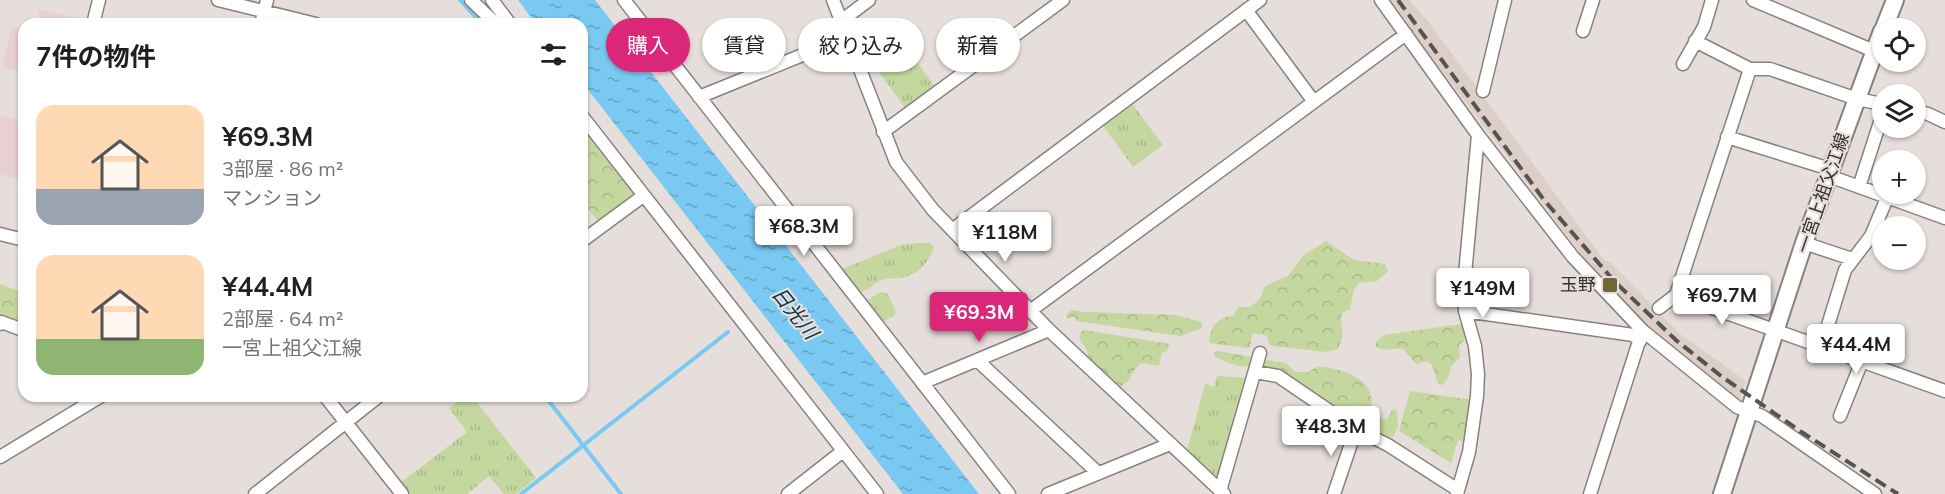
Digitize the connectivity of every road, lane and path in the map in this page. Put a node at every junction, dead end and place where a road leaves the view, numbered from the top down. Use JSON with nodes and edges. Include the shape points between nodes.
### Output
{"nodes":[{"id":1,"x":99,"y":0,"type":"edge"},
{"id":2,"x":218,"y":0,"type":"edge"},
{"id":3,"x":471,"y":0,"type":"edge"},
{"id":4,"x":492,"y":0,"type":"edge"},
{"id":5,"x":624,"y":0,"type":"edge"},
{"id":6,"x":833,"y":0,"type":"edge"},
{"id":7,"x":869,"y":0,"type":"edge"},
{"id":8,"x":1064,"y":0,"type":"edge"},
{"id":9,"x":1260,"y":0,"type":"edge"},
{"id":10,"x":1381,"y":0,"type":"edge"},
{"id":11,"x":1505,"y":0,"type":"edge"},
{"id":12,"x":1593,"y":0,"type":"edge"},
{"id":13,"x":1712,"y":0,"type":"edge"},
{"id":14,"x":1753,"y":0,"type":"edge"},
{"id":15,"x":1895,"y":0,"type":"edge"},
{"id":16,"x":265,"y":6,"type":"edge"},
{"id":17,"x":1246,"y":10,"type":"junction"},
{"id":18,"x":94,"y":18,"type":"edge"},
{"id":19,"x":299,"y":18,"type":"edge"},
{"id":20,"x":490,"y":18,"type":"edge"},
{"id":21,"x":506,"y":18,"type":"edge"},
{"id":22,"x":841,"y":18,"type":"edge"},
{"id":23,"x":846,"y":18,"type":"edge"},
{"id":24,"x":1888,"y":18,"type":"edge"},
{"id":25,"x":1583,"y":31,"type":"dead end"},
{"id":26,"x":1406,"y":34,"type":"junction"},
{"id":27,"x":1695,"y":41,"type":"junction"},
{"id":28,"x":1872,"y":50,"type":"edge"},
{"id":29,"x":798,"y":57,"type":"edge"},
{"id":30,"x":1872,"y":57,"type":"edge"},
{"id":31,"x":1683,"y":64,"type":"dead end"},
{"id":32,"x":1750,"y":69,"type":"junction"},
{"id":33,"x":860,"y":72,"type":"edge"},
{"id":34,"x":1482,"y":91,"type":"dead end"},
{"id":35,"x":699,"y":97,"type":"junction"},
{"id":36,"x":1857,"y":99,"type":"junction"},
{"id":37,"x":1314,"y":102,"type":"junction"},
{"id":38,"x":1872,"y":102,"type":"edge"},
{"id":39,"x":1926,"y":114,"type":"edge"},
{"id":40,"x":1945,"y":122,"type":"edge"},
{"id":41,"x":588,"y":124,"type":"edge"},
{"id":42,"x":883,"y":132,"type":"junction"},
{"id":43,"x":1478,"y":135,"type":"junction"},
{"id":44,"x":1727,"y":137,"type":"junction"},
{"id":45,"x":1875,"y":138,"type":"edge"},
{"id":46,"x":1829,"y":172,"type":"junction"},
{"id":47,"x":1859,"y":187,"type":"junction"},
{"id":48,"x":1872,"y":192,"type":"edge"},
{"id":49,"x":643,"y":196,"type":"junction"},
{"id":50,"x":1884,"y":204,"type":"edge"},
{"id":51,"x":1904,"y":204,"type":"edge"},
{"id":52,"x":1945,"y":218,"type":"edge"},
{"id":53,"x":952,"y":230,"type":"junction"},
{"id":54,"x":0,"y":234,"type":"edge"},
{"id":55,"x":588,"y":237,"type":"edge"},
{"id":56,"x":18,"y":238,"type":"edge"},
{"id":57,"x":1804,"y":243,"type":"junction"},
{"id":58,"x":1852,"y":259,"type":"junction"},
{"id":59,"x":1676,"y":295,"type":"junction"},
{"id":60,"x":1659,"y":308,"type":"dead end"},
{"id":61,"x":1030,"y":311,"type":"junction"},
{"id":62,"x":1465,"y":311,"type":"junction"},
{"id":63,"x":0,"y":324,"type":"edge"},
{"id":64,"x":18,"y":328,"type":"edge"},
{"id":65,"x":1049,"y":330,"type":"junction"},
{"id":66,"x":1777,"y":330,"type":"junction"},
{"id":67,"x":1641,"y":336,"type":"junction"},
{"id":68,"x":1821,"y":348,"type":"junction"},
{"id":69,"x":1260,"y":354,"type":"dead end"},
{"id":70,"x":977,"y":360,"type":"junction"},
{"id":71,"x":1862,"y":361,"type":"junction"},
{"id":72,"x":1255,"y":372,"type":"junction"},
{"id":73,"x":1945,"y":379,"type":"edge"},
{"id":74,"x":922,"y":383,"type":"junction"},
{"id":75,"x":1939,"y":389,"type":"edge"},
{"id":76,"x":91,"y":402,"type":"edge"},
{"id":77,"x":330,"y":402,"type":"edge"},
{"id":78,"x":372,"y":402,"type":"edge"},
{"id":79,"x":1750,"y":412,"type":"junction"},
{"id":80,"x":1840,"y":416,"type":"dead end"},
{"id":81,"x":346,"y":423,"type":"junction"},
{"id":82,"x":1356,"y":429,"type":"junction"},
{"id":83,"x":1170,"y":444,"type":"junction"},
{"id":84,"x":843,"y":451,"type":"junction"},
{"id":85,"x":0,"y":457,"type":"edge"},
{"id":86,"x":1098,"y":473,"type":"junction"},
{"id":87,"x":1858,"y":489,"type":"edge"},
{"id":88,"x":1222,"y":492,"type":"edge"},
{"id":89,"x":1457,"y":492,"type":"edge"},
{"id":90,"x":255,"y":494,"type":"edge"},
{"id":91,"x":402,"y":494,"type":"edge"},
{"id":92,"x":788,"y":494,"type":"edge"},
{"id":93,"x":877,"y":494,"type":"edge"},
{"id":94,"x":1009,"y":494,"type":"edge"},
{"id":95,"x":1048,"y":494,"type":"edge"},
{"id":96,"x":1334,"y":494,"type":"edge"},
{"id":97,"x":1590,"y":494,"type":"edge"},
{"id":98,"x":1722,"y":494,"type":"edge"},
{"id":99,"x":1875,"y":494,"type":"edge"}],
"edges":[{"from":1,"to":18,"type":"street"},
{"from":2,"to":16,"type":"street"},
{"from":3,"to":20,"type":"street"},
{"from":4,"to":21,"type":"street"},
{"from":5,"to":35,"type":"street"},
{"from":6,"to":22,"type":"street"},
{"from":7,"to":23,"type":"street"},
{"from":8,"to":42,"type":"street"},
{"from":9,"to":17,"type":"street"},
{"from":10,"to":26,"type":"street"},
{"from":11,"to":34,"type":"street"},
{"from":12,"to":25,"type":"street"},
{"from":13,"to":27,"type":"street"},
{"from":14,"to":28,"type":"street"},
{"from":15,"to":24,"type":"main road","name":"一宮上祖父江線"},
{"from":16,"to":19,"type":"street"},
{"from":17,"to":37,"type":"street"},
{"from":17,"to":53,"type":"street"},
{"from":26,"to":37,"type":"street"},
{"from":26,"to":43,"type":"street"},
{"from":27,"to":31,"type":"street"},
{"from":27,"to":32,"type":"street"},
{"from":29,"to":35,"type":"street"},
{"from":30,"to":36,"type":"main road","name":"一宮上祖父江線"},
{"from":32,"to":36,"type":"street","via":[[1770,69]]},
{"from":32,"to":44,"type":"street"},
{"from":33,"to":42,"type":"street"},
{"from":35,"to":74,"type":"street"},
{"from":36,"to":38,"type":"street"},
{"from":36,"to":46,"type":"main road","name":"一宮上祖父江線"},
{"from":37,"to":61,"type":"street"},
{"from":39,"to":40,"type":"street"},
{"from":41,"to":49,"type":"street"},
{"from":42,"to":53,"type":"street","via":[[896,162]]},
{"from":43,"to":62,"type":"street"},
{"from":43,"to":67,"type":"street","via":[[1573,257]]},
{"from":44,"to":46,"type":"street"},
{"from":44,"to":59,"type":"street"},
{"from":45,"to":47,"type":"street"},
{"from":46,"to":47,"type":"street"},
{"from":46,"to":57,"type":"main road","name":"一宮上祖父江線"},
{"from":47,"to":48,"type":"street"},
{"from":49,"to":55,"type":"street"},
{"from":49,"to":84,"type":"street"},
{"from":50,"to":58,"type":"street","via":[[1871,236]]},
{"from":51,"to":52,"type":"street"},
{"from":53,"to":61,"type":"street"},
{"from":54,"to":56,"type":"street"},
{"from":57,"to":58,"type":"street"},
{"from":57,"to":66,"type":"main road","name":"一宮上祖父江線"},
{"from":58,"to":68,"type":"street"},
{"from":59,"to":60,"type":"street"},
{"from":59,"to":66,"type":"street"},
{"from":61,"to":65,"type":"street"},
{"from":62,"to":67,"type":"street"},
{"from":62,"to":89,"type":"street","via":[[1478,374],[1469,452]]},
{"from":63,"to":64,"type":"street"},
{"from":65,"to":70,"type":"street"},
{"from":65,"to":83,"type":"street"},
{"from":66,"to":68,"type":"street"},
{"from":66,"to":79,"type":"main road","name":"一宮上祖父江線"},
{"from":67,"to":79,"type":"street","via":[[1737,407]]},
{"from":67,"to":97,"type":"street"},
{"from":68,"to":71,"type":"street"},
{"from":69,"to":72,"type":"street"},
{"from":70,"to":74,"type":"street"},
{"from":70,"to":86,"type":"street"},
{"from":71,"to":75,"type":"street"},
{"from":71,"to":80,"type":"street"},
{"from":72,"to":82,"type":"street","via":[[1278,376]]},
{"from":72,"to":88,"type":"street"},
{"from":73,"to":75,"type":"street"},
{"from":74,"to":94,"type":"street"},
{"from":76,"to":85,"type":"street"},
{"from":77,"to":81,"type":"street"},
{"from":78,"to":81,"type":"street"},
{"from":79,"to":87,"type":"street","via":[[1762,416]]},
{"from":79,"to":98,"type":"main road","name":"一宮上祖父江線"},
{"from":81,"to":90,"type":"street"},
{"from":81,"to":91,"type":"street"},
{"from":82,"to":89,"type":"street","via":[[1388,445]]},
{"from":82,"to":96,"type":"street"},
{"from":83,"to":86,"type":"street"},
{"from":83,"to":88,"type":"street"},
{"from":84,"to":92,"type":"street"},
{"from":84,"to":93,"type":"street"},
{"from":86,"to":95,"type":"street"},
{"from":87,"to":99,"type":"street"}]}
